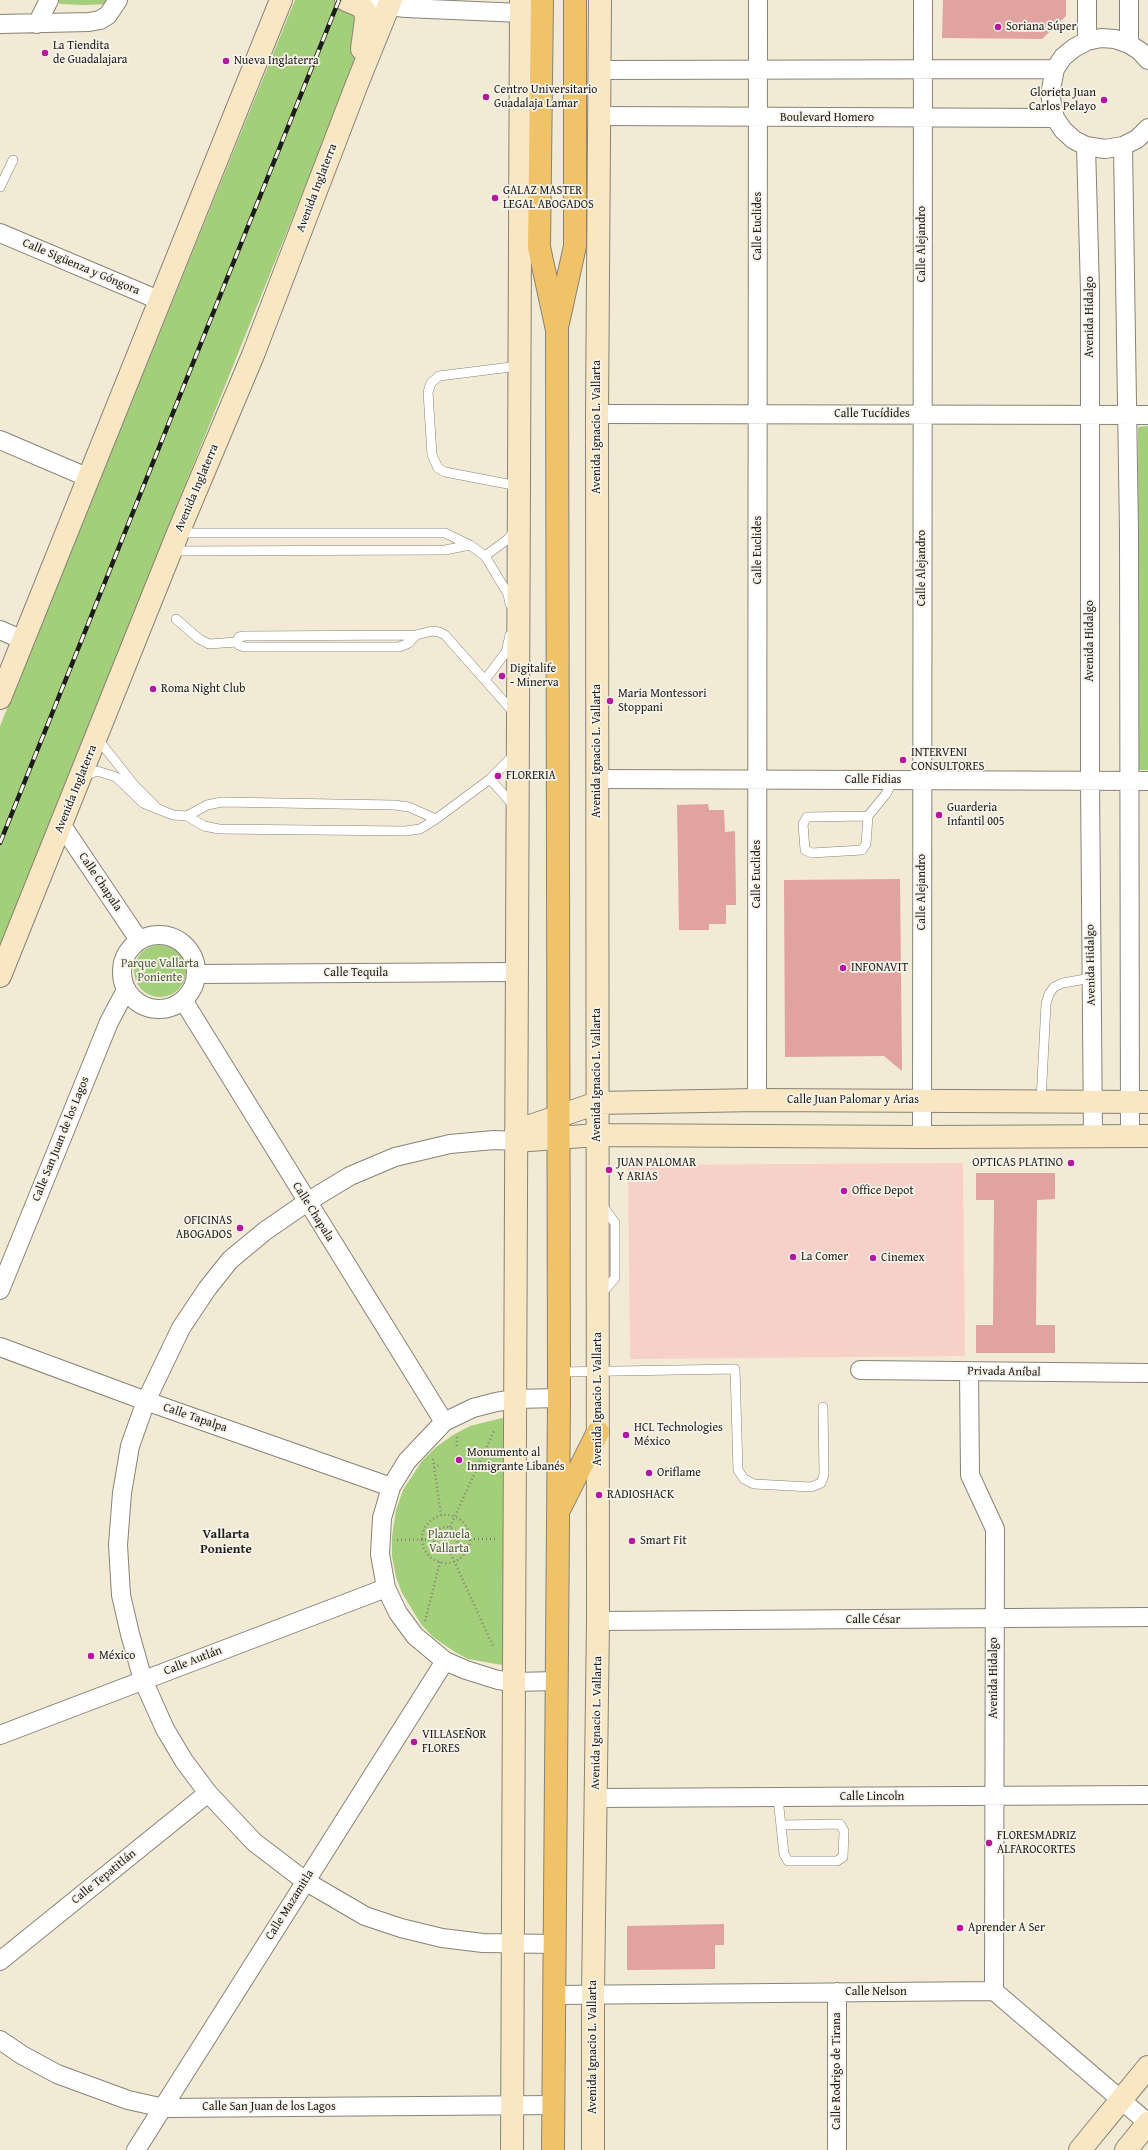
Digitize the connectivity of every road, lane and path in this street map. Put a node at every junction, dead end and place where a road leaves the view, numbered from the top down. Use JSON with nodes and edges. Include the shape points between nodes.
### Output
{"nodes":[{"id":1,"x":49,"y":0,"type":"edge"},
{"id":2,"x":118,"y":0,"type":"edge"},
{"id":3,"x":281,"y":0,"type":"edge"},
{"id":4,"x":293,"y":0,"type":"edge"},
{"id":5,"x":346,"y":0,"type":"edge"},
{"id":6,"x":542,"y":0,"type":"edge"},
{"id":7,"x":575,"y":0,"type":"edge"},
{"id":8,"x":600,"y":0,"type":"edge"},
{"id":9,"x":758,"y":0,"type":"edge"},
{"id":10,"x":922,"y":0,"type":"edge"},
{"id":11,"x":1087,"y":0,"type":"edge"},
{"id":12,"x":1129,"y":0,"type":"edge"},
{"id":13,"x":386,"y":2,"type":"edge"},
{"id":14,"x":521,"y":7,"type":"edge"},
{"id":15,"x":0,"y":24,"type":"edge"},
{"id":16,"x":37,"y":24,"type":"junction"},
{"id":17,"x":270,"y":28,"type":"junction"},
{"id":18,"x":1087,"y":41,"type":"junction"},
{"id":19,"x":1129,"y":44,"type":"junction"},
{"id":20,"x":1148,"y":60,"type":"edge"},
{"id":21,"x":1055,"y":69,"type":"junction"},
{"id":22,"x":599,"y":70,"type":"junction"},
{"id":23,"x":758,"y":70,"type":"junction"},
{"id":24,"x":922,"y":70,"type":"junction"},
{"id":25,"x":357,"y":84,"type":"junction"},
{"id":26,"x":599,"y":116,"type":"junction"},
{"id":27,"x":758,"y":117,"type":"junction"},
{"id":28,"x":922,"y":118,"type":"junction"},
{"id":29,"x":1055,"y":118,"type":"junction"},
{"id":30,"x":1148,"y":128,"type":"edge"},
{"id":31,"x":1086,"y":146,"type":"junction"},
{"id":32,"x":1123,"y":146,"type":"junction"},
{"id":33,"x":13,"y":160,"type":"dead end"},
{"id":34,"x":0,"y":187,"type":"edge"},
{"id":35,"x":0,"y":233,"type":"edge"},
{"id":36,"x":161,"y":300,"type":"junction"},
{"id":37,"x":557,"y":330,"type":"junction"},
{"id":38,"x":519,"y":366,"type":"junction"},
{"id":39,"x":597,"y":414,"type":"junction"},
{"id":40,"x":758,"y":414,"type":"junction"},
{"id":41,"x":922,"y":414,"type":"junction"},
{"id":42,"x":1090,"y":414,"type":"junction"},
{"id":43,"x":1128,"y":414,"type":"junction"},
{"id":44,"x":1148,"y":415,"type":"edge"},
{"id":45,"x":0,"y":440,"type":"edge"},
{"id":46,"x":89,"y":478,"type":"junction"},
{"id":47,"x":518,"y":486,"type":"junction"},
{"id":48,"x":518,"y":525,"type":"junction"},
{"id":49,"x":174,"y":542,"type":"junction"},
{"id":50,"x":470,"y":545,"type":"junction"},
{"id":51,"x":485,"y":556,"type":"junction"},
{"id":52,"x":176,"y":619,"type":"dead end"},
{"id":53,"x":0,"y":630,"type":"edge"},
{"id":54,"x":23,"y":640,"type":"junction"},
{"id":55,"x":485,"y":680,"type":"junction"},
{"id":56,"x":0,"y":698,"type":"edge"},
{"id":57,"x":517,"y":716,"type":"junction"},
{"id":58,"x":96,"y":738,"type":"junction"},
{"id":59,"x":517,"y":751,"type":"junction"},
{"id":60,"x":80,"y":779,"type":"junction"},
{"id":61,"x":490,"y":779,"type":"junction"},
{"id":62,"x":597,"y":779,"type":"junction"},
{"id":63,"x":758,"y":779,"type":"junction"},
{"id":64,"x":893,"y":780,"type":"junction"},
{"id":65,"x":922,"y":780,"type":"junction"},
{"id":66,"x":1090,"y":781,"type":"junction"},
{"id":67,"x":1129,"y":781,"type":"junction"},
{"id":68,"x":1148,"y":781,"type":"edge"},
{"id":69,"x":160,"y":810,"type":"junction"},
{"id":70,"x":517,"y":810,"type":"junction"},
{"id":71,"x":186,"y":816,"type":"junction"},
{"id":72,"x":868,"y":816,"type":"junction"},
{"id":73,"x":436,"y":819,"type":"junction"},
{"id":74,"x":61,"y":824,"type":"junction"},
{"id":75,"x":139,"y":940,"type":"junction"},
{"id":76,"x":516,"y":972,"type":"junction"},
{"id":77,"x":196,"y":974,"type":"junction"},
{"id":78,"x":0,"y":976,"type":"edge"},
{"id":79,"x":1091,"y":978,"type":"junction"},
{"id":80,"x":126,"y":990,"type":"junction"},
{"id":81,"x":183,"y":1000,"type":"junction"},
{"id":82,"x":757,"y":1100,"type":"junction"},
{"id":83,"x":922,"y":1101,"type":"junction"},
{"id":84,"x":1041,"y":1102,"type":"junction"},
{"id":85,"x":1093,"y":1102,"type":"junction"},
{"id":86,"x":1139,"y":1102,"type":"edge"},
{"id":87,"x":596,"y":1103,"type":"junction"},
{"id":88,"x":559,"y":1115,"type":"junction"},
{"id":89,"x":596,"y":1134,"type":"junction"},
{"id":90,"x":516,"y":1136,"type":"junction"},
{"id":91,"x":1093,"y":1136,"type":"junction"},
{"id":92,"x":1139,"y":1136,"type":"edge"},
{"id":93,"x":922,"y":1137,"type":"junction"},
{"id":94,"x":559,"y":1138,"type":"junction"},
{"id":95,"x":307,"y":1202,"type":"junction"},
{"id":96,"x":0,"y":1290,"type":"edge"},
{"id":97,"x":0,"y":1346,"type":"edge"},
{"id":98,"x":860,"y":1370,"type":"dead end"},
{"id":99,"x":598,"y":1371,"type":"junction"},
{"id":100,"x":969,"y":1371,"type":"junction"},
{"id":101,"x":559,"y":1372,"type":"junction"},
{"id":102,"x":1148,"y":1373,"type":"edge"},
{"id":103,"x":559,"y":1398,"type":"junction"},
{"id":104,"x":515,"y":1399,"type":"junction"},
{"id":105,"x":146,"y":1401,"type":"junction"},
{"id":106,"x":823,"y":1407,"type":"dead end"},
{"id":107,"x":444,"y":1422,"type":"junction"},
{"id":108,"x":497,"y":1425,"type":"dead end"},
{"id":109,"x":598,"y":1432,"type":"junction"},
{"id":110,"x":432,"y":1456,"type":"dead end"},
{"id":111,"x":441,"y":1464,"type":"dead end"},
{"id":112,"x":468,"y":1465,"type":"dead end"},
{"id":113,"x":434,"y":1468,"type":"junction"},
{"id":114,"x":475,"y":1471,"type":"junction"},
{"id":115,"x":391,"y":1488,"type":"junction"},
{"id":116,"x":558,"y":1510,"type":"junction"},
{"id":117,"x":441,"y":1516,"type":"junction"},
{"id":118,"x":455,"y":1516,"type":"junction"},
{"id":119,"x":450,"y":1527,"type":"junction"},
{"id":120,"x":423,"y":1539,"type":"junction"},
{"id":121,"x":435,"y":1539,"type":"junction"},
{"id":122,"x":470,"y":1539,"type":"junction"},
{"id":123,"x":503,"y":1539,"type":"dead end"},
{"id":124,"x":393,"y":1540,"type":"dead end"},
{"id":125,"x":449,"y":1550,"type":"junction"},
{"id":126,"x":454,"y":1561,"type":"junction"},
{"id":127,"x":440,"y":1562,"type":"junction"},
{"id":128,"x":386,"y":1588,"type":"junction"},
{"id":129,"x":1148,"y":1617,"type":"edge"},
{"id":130,"x":995,"y":1619,"type":"junction"},
{"id":131,"x":598,"y":1621,"type":"junction"},
{"id":132,"x":425,"y":1623,"type":"dead end"},
{"id":133,"x":497,"y":1654,"type":"dead end"},
{"id":134,"x":445,"y":1660,"type":"junction"},
{"id":135,"x":144,"y":1680,"type":"junction"},
{"id":136,"x":557,"y":1681,"type":"junction"},
{"id":137,"x":514,"y":1682,"type":"junction"},
{"id":138,"x":0,"y":1735,"type":"edge"},
{"id":139,"x":208,"y":1793,"type":"junction"},
{"id":140,"x":1148,"y":1795,"type":"edge"},
{"id":141,"x":994,"y":1797,"type":"junction"},
{"id":142,"x":596,"y":1798,"type":"junction"},
{"id":143,"x":778,"y":1798,"type":"junction"},
{"id":144,"x":782,"y":1825,"type":"junction"},
{"id":145,"x":305,"y":1881,"type":"junction"},
{"id":146,"x":513,"y":1944,"type":"junction"},
{"id":147,"x":555,"y":1944,"type":"junction"},
{"id":148,"x":0,"y":1961,"type":"edge"},
{"id":149,"x":994,"y":1991,"type":"junction"},
{"id":150,"x":837,"y":1992,"type":"junction"},
{"id":151,"x":593,"y":1994,"type":"junction"},
{"id":152,"x":555,"y":1995,"type":"junction"},
{"id":153,"x":0,"y":2040,"type":"edge"},
{"id":154,"x":1148,"y":2067,"type":"edge"},
{"id":155,"x":1120,"y":2100,"type":"junction"},
{"id":156,"x":554,"y":2105,"type":"junction"},
{"id":157,"x":512,"y":2106,"type":"junction"},
{"id":158,"x":164,"y":2108,"type":"junction"},
{"id":159,"x":1148,"y":2123,"type":"edge"},
{"id":160,"x":136,"y":2150,"type":"edge"},
{"id":161,"x":512,"y":2150,"type":"edge"},
{"id":162,"x":553,"y":2150,"type":"edge"},
{"id":163,"x":593,"y":2150,"type":"edge"},
{"id":164,"x":837,"y":2150,"type":"edge"},
{"id":165,"x":1080,"y":2150,"type":"edge"},
{"id":166,"x":1126,"y":2150,"type":"edge"}],
"edges":[{"from":1,"to":16,"type":"street"},
{"from":2,"to":16,"type":"street","via":[[100,20]]},
{"from":3,"to":17,"type":"street"},
{"from":4,"to":17,"type":"street"},
{"from":5,"to":25,"type":"street","via":[[365,11]]},
{"from":6,"to":37,"type":"main road","via":[[539,247]]},
{"from":7,"to":37,"type":"main road","via":[[575,246]]},
{"from":8,"to":22,"type":"street","name":"Avenida Ignacio L. Vallarta"},
{"from":9,"to":23,"type":"street","name":"Calle Euclides"},
{"from":10,"to":24,"type":"street","name":"Calle Alejandro"},
{"from":11,"to":18,"type":"street"},
{"from":12,"to":19,"type":"street"},
{"from":13,"to":14,"type":"street"},
{"from":13,"to":25,"type":"street","name":"Avenida Inglaterra"},
{"from":14,"to":38,"type":"street"},
{"from":15,"to":16,"type":"street"},
{"from":17,"to":36,"type":"street"},
{"from":18,"to":19,"type":"street","via":[[1115,39]]},
{"from":18,"to":21,"type":"street","via":[[1063,57]]},
{"from":19,"to":20,"type":"street"},
{"from":21,"to":24,"type":"street"},
{"from":21,"to":29,"type":"street","via":[[1050,94]]},
{"from":22,"to":23,"type":"street"},
{"from":22,"to":26,"type":"street","name":"Avenida Ignacio L. Vallarta"},
{"from":23,"to":24,"type":"street"},
{"from":23,"to":27,"type":"street","name":"Calle Euclides"},
{"from":24,"to":28,"type":"street","name":"Calle Alejandro"},
{"from":25,"to":49,"type":"street","name":"Avenida Inglaterra","via":[[253,355]]},
{"from":26,"to":27,"type":"street","name":"Boulevard Homero"},
{"from":26,"to":39,"type":"street","name":"Avenida Ignacio L. Vallarta"},
{"from":27,"to":28,"type":"street","name":"Boulevard Homero"},
{"from":27,"to":40,"type":"street","name":"Calle Euclides"},
{"from":28,"to":29,"type":"street","name":"Boulevard Homero"},
{"from":28,"to":41,"type":"street","name":"Calle Alejandro"},
{"from":29,"to":31,"type":"street","via":[[1074,140]]},
{"from":30,"to":32,"type":"street","via":[[1137,139]]},
{"from":31,"to":32,"type":"street","via":[[1104,149]]},
{"from":31,"to":42,"type":"street","name":"Avenida Hidalgo"},
{"from":32,"to":43,"type":"street"},
{"from":33,"to":34,"type":"lane"},
{"from":35,"to":36,"type":"street","name":"Calle Sigüenza y Góngora"},
{"from":36,"to":46,"type":"street"},
{"from":37,"to":88,"type":"main road"},
{"from":38,"to":47,"type":"street"},
{"from":38,"to":47,"type":"lane","via":[[439,376],[431,383],[428,392],[432,455],[438,468],[445,472]]},
{"from":39,"to":40,"type":"street","name":"Calle Tucídides"},
{"from":39,"to":62,"type":"street","name":"Avenida Ignacio L. Vallarta"},
{"from":40,"to":41,"type":"street","name":"Calle Tucídides"},
{"from":40,"to":63,"type":"street","name":"Calle Euclides"},
{"from":41,"to":42,"type":"street","name":"Calle Tucídides"},
{"from":41,"to":65,"type":"street","name":"Calle Alejandro"},
{"from":42,"to":43,"type":"street","name":"Calle Tucídides"},
{"from":42,"to":66,"type":"street","name":"Avenida Hidalgo"},
{"from":43,"to":44,"type":"street","name":"Calle Tucídides"},
{"from":43,"to":67,"type":"street"},
{"from":45,"to":46,"type":"street"},
{"from":46,"to":54,"type":"street"},
{"from":47,"to":48,"type":"street"},
{"from":48,"to":51,"type":"lane","via":[[508,539]]},
{"from":48,"to":57,"type":"street"},
{"from":49,"to":50,"type":"lane","via":[[445,550]]},
{"from":49,"to":50,"type":"lane","via":[[445,533]]},
{"from":49,"to":58,"type":"street","name":"Avenida Inglaterra"},
{"from":50,"to":51,"type":"lane"},
{"from":51,"to":55,"type":"lane","via":[[508,594],[511,633],[506,652]]},
{"from":52,"to":55,"type":"lane","via":[[199,639],[209,644],[236,642],[239,637],[244,636],[416,636],[432,631],[445,635]]},
{"from":53,"to":54,"type":"street"},
{"from":54,"to":56,"type":"street"},
{"from":55,"to":57,"type":"lane"},
{"from":57,"to":59,"type":"street"},
{"from":58,"to":60,"type":"street","name":"Avenida Inglaterra"},
{"from":58,"to":69,"type":"lane","via":[[135,786]]},
{"from":59,"to":61,"type":"lane"},
{"from":59,"to":70,"type":"street"},
{"from":60,"to":69,"type":"lane","via":[[97,771],[116,777],[143,803]]},
{"from":60,"to":74,"type":"street","name":"Avenida Inglaterra"},
{"from":61,"to":70,"type":"lane"},
{"from":61,"to":73,"type":"lane"},
{"from":62,"to":63,"type":"street","name":"Calle Fidias"},
{"from":62,"to":87,"type":"street","name":"Avenida Ignacio L. Vallarta"},
{"from":63,"to":64,"type":"street","name":"Calle Fidias"},
{"from":63,"to":82,"type":"street","name":"Calle Euclides"},
{"from":64,"to":65,"type":"street","name":"Calle Fidias"},
{"from":64,"to":72,"type":"lane","via":[[886,794]]},
{"from":65,"to":66,"type":"street","name":"Calle Fidias"},
{"from":65,"to":83,"type":"street","name":"Calle Alejandro"},
{"from":66,"to":67,"type":"street","name":"Calle Fidias"},
{"from":66,"to":79,"type":"street","name":"Avenida Hidalgo"},
{"from":67,"to":68,"type":"street","name":"Calle Fidias"},
{"from":67,"to":86,"type":"street"},
{"from":69,"to":71,"type":"lane"},
{"from":70,"to":76,"type":"street"},
{"from":71,"to":73,"type":"lane","via":[[207,805],[222,802],[394,805],[410,808]]},
{"from":71,"to":73,"type":"lane","via":[[204,826],[219,829],[405,831],[420,829]]},
{"from":72,"to":72,"type":"lane","via":[[866,844],[862,850],[812,853],[805,850],[803,824],[807,817]]},
{"from":74,"to":75,"type":"street","name":"Calle Chapala"},
{"from":74,"to":78,"type":"street","name":"Avenida Inglaterra"},
{"from":75,"to":77,"type":"street","via":[[161,934],[172,937],[190,952]]},
{"from":75,"to":80,"type":"street","via":[[130,947],[123,962],[122,979]]},
{"from":76,"to":77,"type":"street","name":"Calle Tequila"},
{"from":76,"to":90,"type":"street"},
{"from":77,"to":81,"type":"street","via":[[189,993]]},
{"from":79,"to":84,"type":"lane","via":[[1063,983],[1054,987],[1049,994],[1046,1004]]},
{"from":79,"to":85,"type":"street","name":"Avenida Hidalgo"},
{"from":80,"to":81,"type":"street","via":[[132,999],[152,1009],[168,1008]]},
{"from":80,"to":96,"type":"street","name":"Calle San Juan de los Lagos","via":[[109,1022]]},
{"from":81,"to":95,"type":"street","name":"Calle Chapala"},
{"from":82,"to":83,"type":"street","name":"Calle Juan Palomar y Arias"},
{"from":82,"to":87,"type":"street","name":"Calle Juan Palomar y Arias"},
{"from":83,"to":84,"type":"street","name":"Calle Juan Palomar y Arias"},
{"from":83,"to":93,"type":"street","name":"Calle Alejandro"},
{"from":84,"to":85,"type":"street","name":"Calle Juan Palomar y Arias"},
{"from":85,"to":86,"type":"street","name":"Calle Juan Palomar y Arias"},
{"from":85,"to":91,"type":"street","name":"Avenida Hidalgo"},
{"from":86,"to":92,"type":"street"},
{"from":87,"to":88,"type":"street","name":"Calle Juan Palomar y Arias"},
{"from":87,"to":89,"type":"street","name":"Avenida Ignacio L. Vallarta"},
{"from":88,"to":90,"type":"street","name":"Calle Juan Palomar y Arias"},
{"from":88,"to":94,"type":"main road"},
{"from":89,"to":93,"type":"street"},
{"from":89,"to":94,"type":"street"},
{"from":89,"to":99,"type":"street","name":"Avenida Ignacio L. Vallarta"},
{"from":90,"to":94,"type":"street"},
{"from":90,"to":95,"type":"street","via":[[450,1144],[395,1157],[350,1176]]},
{"from":90,"to":104,"type":"street"},
{"from":91,"to":92,"type":"street"},
{"from":91,"to":93,"type":"street"},
{"from":94,"to":101,"type":"main road"},
{"from":95,"to":105,"type":"street","via":[[265,1231],[230,1260],[181,1328]]},
{"from":95,"to":107,"type":"street","name":"Calle Chapala"},
{"from":97,"to":105,"type":"street","name":"Calle Tapalpa"},
{"from":98,"to":100,"type":"street","name":"Privada Aníbal"},
{"from":99,"to":101,"type":"lane"},
{"from":99,"to":106,"type":"lane","via":[[735,1369],[738,1470],[744,1479],[754,1484],[811,1487],[821,1483],[824,1475]]},
{"from":99,"to":109,"type":"street","name":"Avenida Ignacio L. Vallarta"},
{"from":100,"to":102,"type":"street","name":"Privada Aníbal"},
{"from":100,"to":130,"type":"street","name":"Avenida Hidalgo","via":[[970,1475],[995,1528]]},
{"from":101,"to":103,"type":"main road"},
{"from":103,"to":104,"type":"street"},
{"from":103,"to":116,"type":"main road"},
{"from":104,"to":107,"type":"street","via":[[473,1408]]},
{"from":104,"to":137,"type":"street"},
{"from":105,"to":115,"type":"street","name":"Calle Tapalpa"},
{"from":105,"to":135,"type":"street","via":[[130,1446],[122,1493],[118,1545],[121,1595]]},
{"from":107,"to":115,"type":"street","via":[[407,1461]]},
{"from":108,"to":114,"type":"path"},
{"from":109,"to":116,"type":"main road"},
{"from":109,"to":131,"type":"street","name":"Avenida Ignacio L. Vallarta"},
{"from":110,"to":113,"type":"path"},
{"from":111,"to":113,"type":"path"},
{"from":112,"to":114,"type":"path"},
{"from":113,"to":117,"type":"path"},
{"from":114,"to":118,"type":"path"},
{"from":115,"to":128,"type":"street","via":[[382,1518],[380,1554]]},
{"from":116,"to":136,"type":"main road"},
{"from":117,"to":118,"type":"path"},
{"from":117,"to":120,"type":"path","via":[[428,1524]]},
{"from":118,"to":119,"type":"path"},
{"from":118,"to":122,"type":"path","via":[[466,1526]]},
{"from":119,"to":121,"type":"path","via":[[439,1529]]},
{"from":119,"to":125,"type":"path","via":[[456,1532],[458,1539],[455,1546]]},
{"from":120,"to":121,"type":"path"},
{"from":120,"to":124,"type":"path"},
{"from":120,"to":127,"type":"path","via":[[428,1554]]},
{"from":121,"to":125,"type":"path","via":[[438,1547]]},
{"from":122,"to":123,"type":"path"},
{"from":122,"to":126,"type":"path","via":[[463,1556]]},
{"from":125,"to":126,"type":"path"},
{"from":126,"to":127,"type":"path"},
{"from":126,"to":133,"type":"path"},
{"from":127,"to":132,"type":"path"},
{"from":128,"to":134,"type":"street","via":[[398,1613],[415,1636]]},
{"from":128,"to":135,"type":"street","name":"Calle Autlán"},
{"from":129,"to":130,"type":"street","name":"Calle César"},
{"from":130,"to":131,"type":"street","name":"Calle César"},
{"from":130,"to":141,"type":"street","name":"Avenida Hidalgo"},
{"from":131,"to":142,"type":"street","name":"Avenida Ignacio L. Vallarta"},
{"from":134,"to":137,"type":"street","via":[[483,1676]]},
{"from":134,"to":145,"type":"street","name":"Calle Mazamitla"},
{"from":135,"to":138,"type":"street","name":"Calle Autlán"},
{"from":135,"to":139,"type":"street","via":[[165,1729],[184,1762]]},
{"from":136,"to":137,"type":"street"},
{"from":136,"to":147,"type":"main road"},
{"from":137,"to":146,"type":"street"},
{"from":139,"to":145,"type":"street","via":[[254,1842]]},
{"from":139,"to":148,"type":"street","name":"Calle Tepatitlán"},
{"from":140,"to":141,"type":"street","name":"Calle Lincoln"},
{"from":141,"to":143,"type":"street","name":"Calle Lincoln"},
{"from":141,"to":149,"type":"street","name":"Avenida Hidalgo"},
{"from":142,"to":143,"type":"street","name":"Calle Lincoln"},
{"from":142,"to":151,"type":"street","name":"Avenida Ignacio L. Vallarta"},
{"from":143,"to":144,"type":"lane"},
{"from":144,"to":144,"type":"lane","via":[[784,1854],[788,1861],[837,1861],[844,1857],[844,1831],[840,1824]]},
{"from":145,"to":146,"type":"street","via":[[365,1916],[401,1928],[448,1938]]},
{"from":145,"to":158,"type":"street","name":"Calle Mazamitla"},
{"from":146,"to":147,"type":"street"},
{"from":146,"to":157,"type":"street"},
{"from":147,"to":152,"type":"main road"},
{"from":149,"to":150,"type":"street","name":"Calle Nelson"},
{"from":149,"to":155,"type":"street"},
{"from":150,"to":151,"type":"street","name":"Calle Nelson"},
{"from":150,"to":164,"type":"street","name":"Calle Rodrigo de Tirana"},
{"from":151,"to":152,"type":"street","name":"Calle Nelson"},
{"from":151,"to":163,"type":"street","name":"Avenida Ignacio L. Vallarta"},
{"from":152,"to":156,"type":"main road"},
{"from":153,"to":158,"type":"street","name":"Calle San Juan de los Lagos","via":[[57,2074],[107,2093]]},
{"from":154,"to":155,"type":"street"},
{"from":155,"to":159,"type":"street"},
{"from":155,"to":165,"type":"street"},
{"from":156,"to":157,"type":"street","name":"Calle San Juan de los Lagos"},
{"from":156,"to":162,"type":"main road"},
{"from":157,"to":158,"type":"street","name":"Calle San Juan de los Lagos"},
{"from":157,"to":161,"type":"street"},
{"from":158,"to":160,"type":"street","name":"Calle Mazamitla"},
{"from":159,"to":166,"type":"street"}]}
